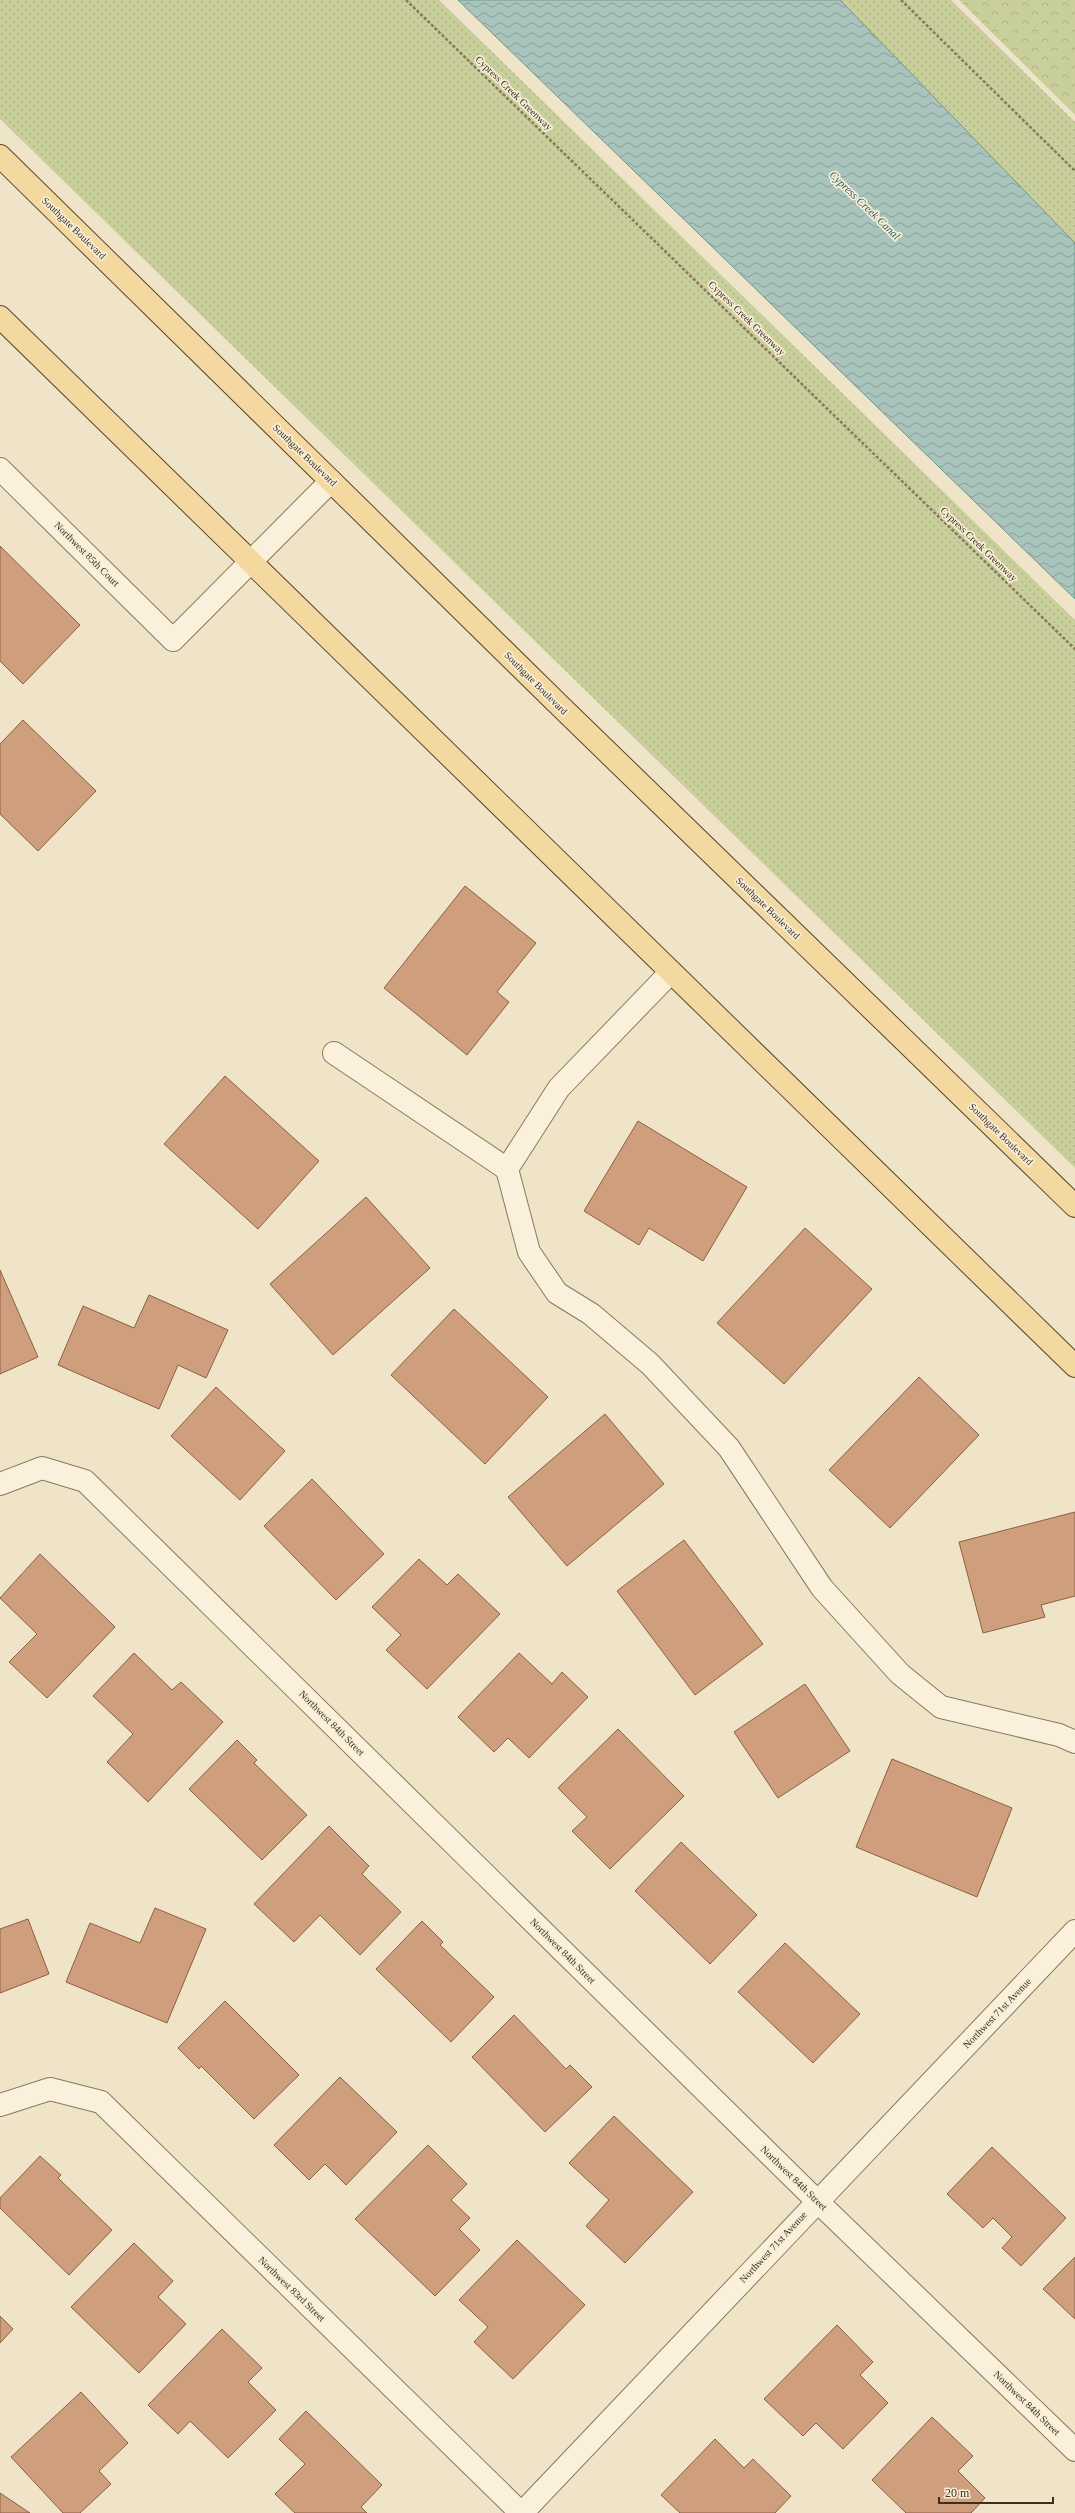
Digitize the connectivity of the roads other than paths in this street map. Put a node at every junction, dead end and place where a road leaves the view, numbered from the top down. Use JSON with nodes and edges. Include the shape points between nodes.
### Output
{"nodes":[{"id":1,"x":0,"y":156,"type":"edge"},
{"id":2,"x":0,"y":317,"type":"edge"},
{"id":3,"x":0,"y":469,"type":"edge"},
{"id":4,"x":331,"y":480,"type":"junction"},
{"id":5,"x":250,"y":561,"type":"junction"},
{"id":6,"x":671,"y":972,"type":"junction"},
{"id":7,"x":334,"y":1053,"type":"dead end"},
{"id":8,"x":507,"y":1170,"type":"junction"},
{"id":9,"x":1075,"y":1206,"type":"edge"},
{"id":10,"x":1075,"y":1366,"type":"edge"},
{"id":11,"x":0,"y":1484,"type":"edge"},
{"id":12,"x":1075,"y":1742,"type":"edge"},
{"id":13,"x":1075,"y":1931,"type":"edge"},
{"id":14,"x":0,"y":2105,"type":"edge"},
{"id":15,"x":817,"y":2200,"type":"junction"},
{"id":16,"x":1075,"y":2450,"type":"edge"},
{"id":17,"x":522,"y":2513,"type":"edge"}],
"edges":[{"from":1,"to":4,"type":"main road","name":"Southgate Boulevard"},
{"from":2,"to":5,"type":"main road"},
{"from":3,"to":5,"type":"street","name":"Northwest 85th Court","via":[[173,640]]},
{"from":4,"to":5,"type":"street"},
{"from":4,"to":9,"type":"main road","name":"Southgate Boulevard"},
{"from":5,"to":6,"type":"main road"},
{"from":6,"to":8,"type":"street","via":[[559,1088]]},
{"from":6,"to":10,"type":"main road"},
{"from":7,"to":8,"type":"street"},
{"from":8,"to":12,"type":"street","via":[[529,1252],[557,1293],[591,1314],[650,1364],[729,1448],[822,1588],[900,1674],[941,1707],[1059,1735]]},
{"from":11,"to":15,"type":"street","name":"Northwest 84th Street","via":[[42,1468],[85,1481]]},
{"from":13,"to":15,"type":"street","name":"Northwest 71st Avenue"},
{"from":14,"to":17,"type":"street","name":"Northwest 83rd Street","via":[[50,2089],[101,2102]]},
{"from":15,"to":16,"type":"street","name":"Northwest 84th Street"},
{"from":15,"to":17,"type":"street","name":"Northwest 71st Avenue"}]}
